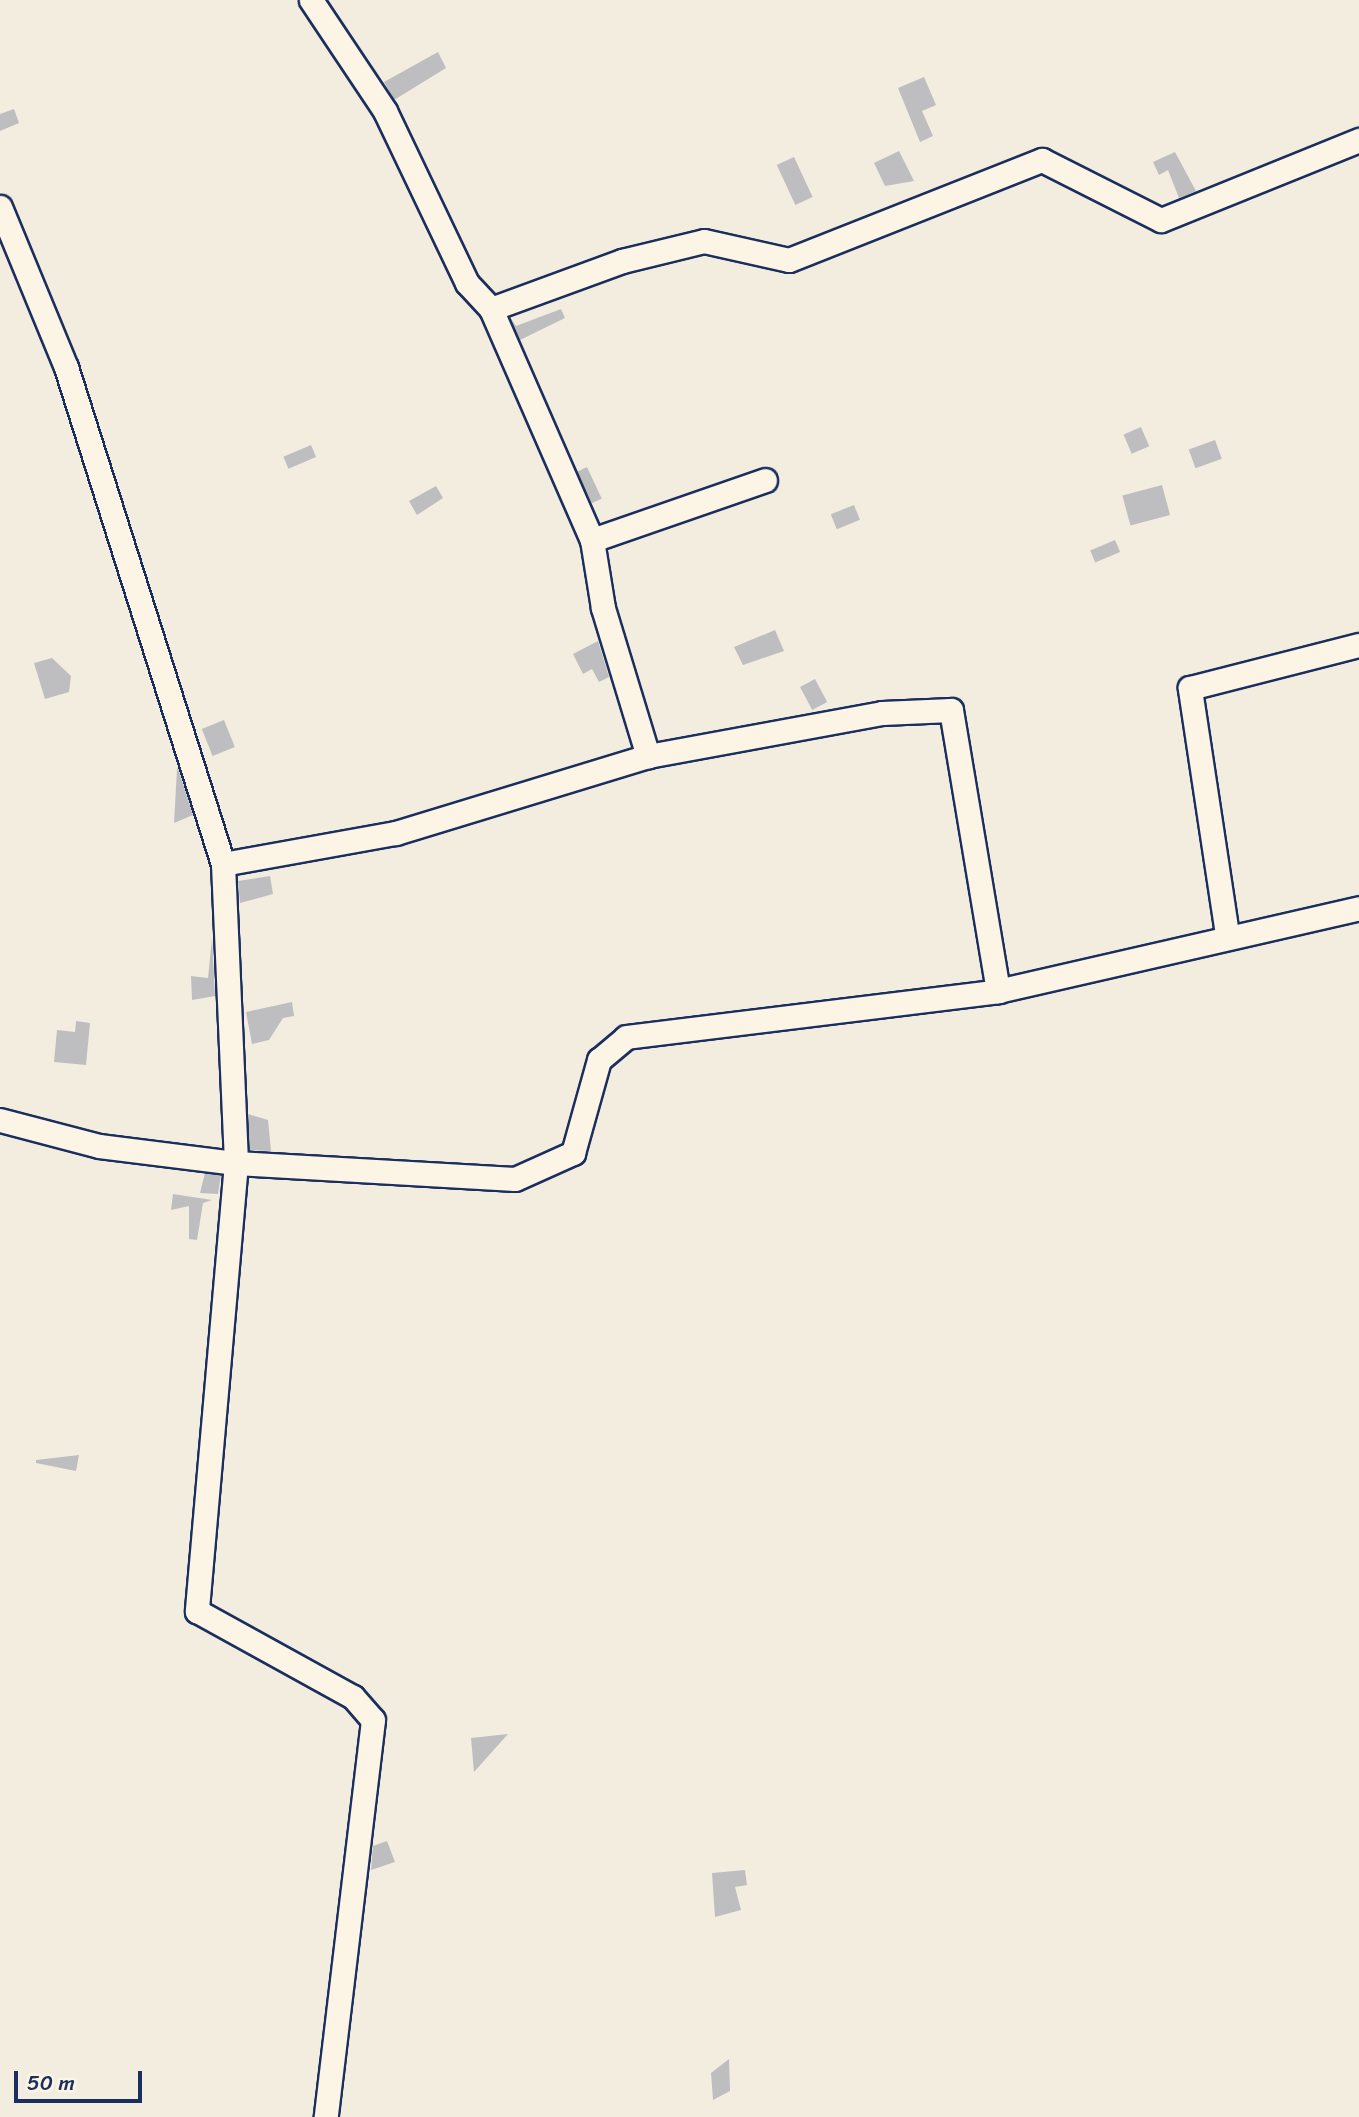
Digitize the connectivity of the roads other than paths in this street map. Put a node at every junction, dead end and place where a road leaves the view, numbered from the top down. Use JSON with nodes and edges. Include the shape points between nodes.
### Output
{"nodes":[{"id":1,"x":310,"y":0,"type":"edge"},
{"id":2,"x":1359,"y":140,"type":"edge"},
{"id":3,"x":0,"y":207,"type":"edge"},
{"id":4,"x":491,"y":309,"type":"junction"},
{"id":5,"x":765,"y":480,"type":"dead end"},
{"id":6,"x":592,"y":540,"type":"junction"},
{"id":7,"x":1359,"y":645,"type":"edge"},
{"id":8,"x":648,"y":756,"type":"junction"},
{"id":9,"x":223,"y":864,"type":"junction"},
{"id":10,"x":1359,"y":908,"type":"edge"},
{"id":11,"x":1227,"y":934,"type":"junction"},
{"id":12,"x":998,"y":991,"type":"junction"},
{"id":13,"x":0,"y":1120,"type":"edge"},
{"id":14,"x":236,"y":1163,"type":"junction"},
{"id":15,"x":326,"y":2117,"type":"edge"}],
"edges":[{"from":1,"to":4,"type":"street","via":[[385,111],[467,283]]},
{"from":2,"to":4,"type":"street","via":[[1161,220],[1042,160],[789,260],[704,241],[622,261]]},
{"from":3,"to":9,"type":"street","via":[[66,367]]},
{"from":4,"to":6,"type":"street"},
{"from":5,"to":6,"type":"street"},
{"from":6,"to":8,"type":"street","via":[[603,608]]},
{"from":7,"to":11,"type":"street","via":[[1190,688]]},
{"from":8,"to":9,"type":"street","via":[[396,833]]},
{"from":8,"to":12,"type":"street","via":[[882,713],[950,710]]},
{"from":9,"to":14,"type":"street"},
{"from":10,"to":11,"type":"street"},
{"from":11,"to":12,"type":"street"},
{"from":12,"to":14,"type":"street","via":[[626,1037],[599,1060],[573,1153],[515,1179]]},
{"from":13,"to":14,"type":"street","via":[[99,1146]]},
{"from":14,"to":15,"type":"street","via":[[197,1611],[353,1697],[373,1720]]}]}
